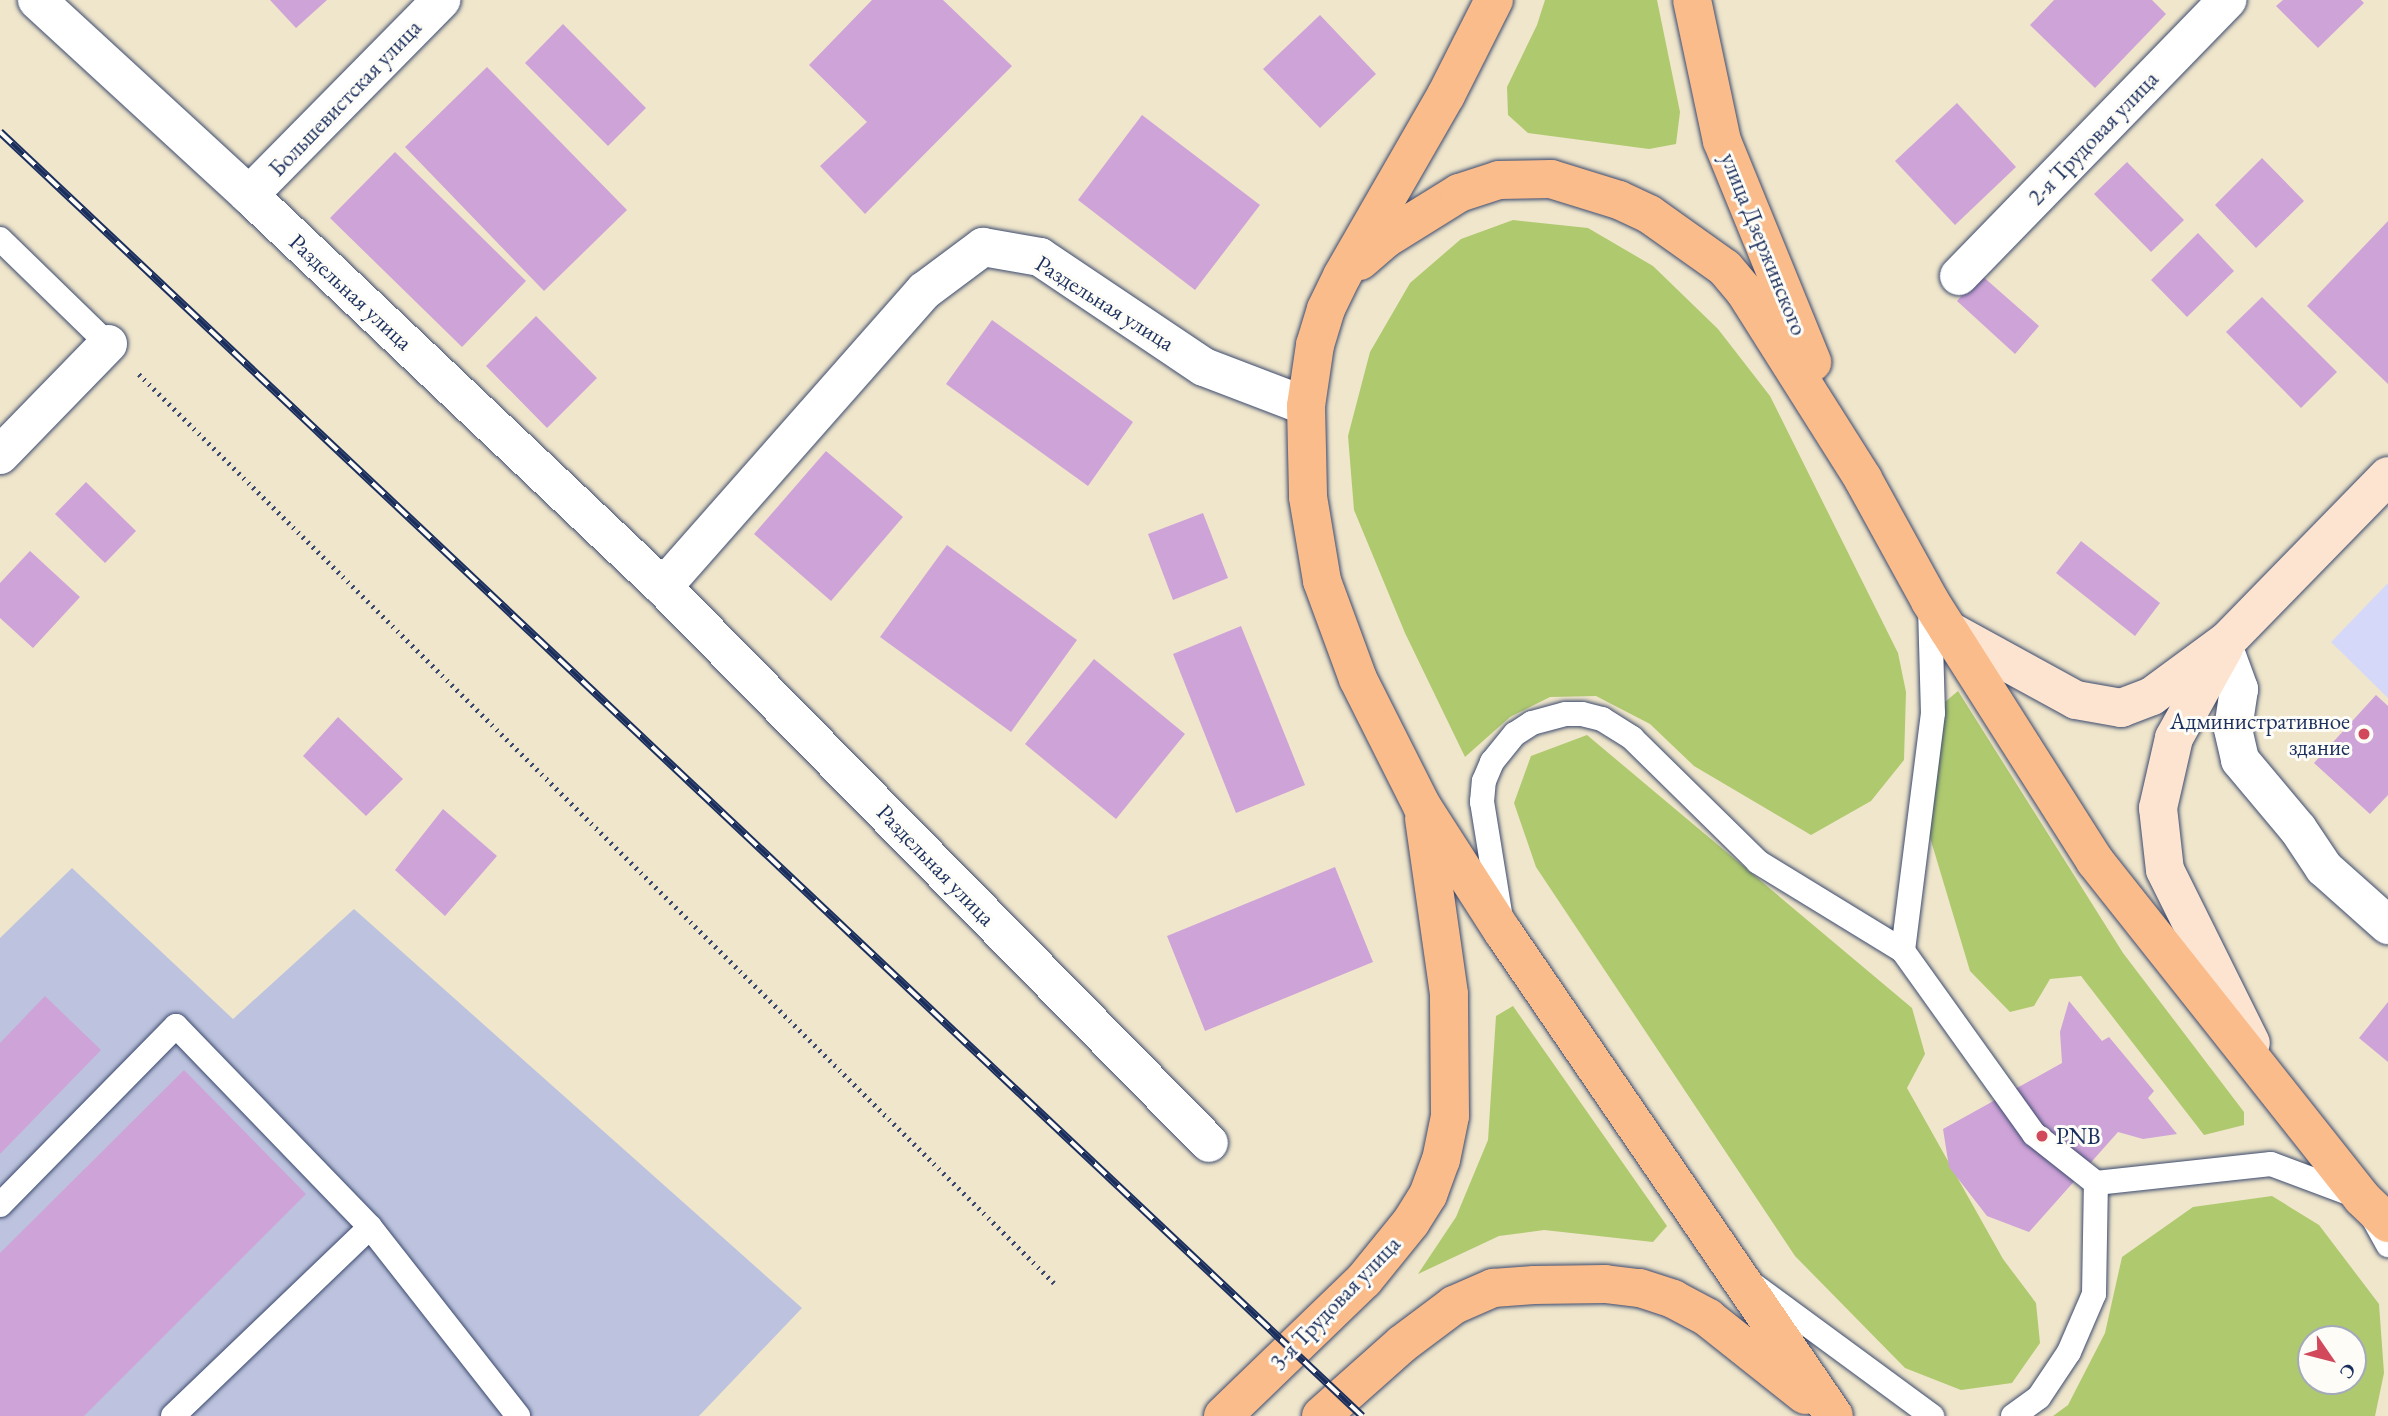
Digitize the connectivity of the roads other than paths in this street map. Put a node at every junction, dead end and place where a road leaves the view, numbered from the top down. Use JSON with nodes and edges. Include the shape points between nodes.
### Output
{"nodes":[{"id":1,"x":37,"y":0,"type":"edge"},
{"id":2,"x":441,"y":0,"type":"edge"},
{"id":3,"x":1494,"y":0,"type":"edge"},
{"id":4,"x":1692,"y":0,"type":"edge"},
{"id":5,"x":2206,"y":7,"type":"edge"},
{"id":6,"x":249,"y":195,"type":"junction"},
{"id":7,"x":0,"y":239,"type":"edge"},
{"id":8,"x":1342,"y":276,"type":"junction"},
{"id":9,"x":1959,"y":276,"type":"dead end"},
{"id":10,"x":108,"y":344,"type":"joint"},
{"id":11,"x":1306,"y":406,"type":"junction"},
{"id":12,"x":0,"y":455,"type":"edge"},
{"id":13,"x":2388,"y":476,"type":"edge"},
{"id":14,"x":1863,"y":479,"type":"junction"},
{"id":15,"x":663,"y":587,"type":"junction"},
{"id":16,"x":1939,"y":615,"type":"junction"},
{"id":17,"x":2226,"y":644,"type":"junction"},
{"id":18,"x":1422,"y":806,"type":"junction"},
{"id":19,"x":2388,"y":925,"type":"edge"},
{"id":20,"x":1503,"y":932,"type":"junction"},
{"id":21,"x":1903,"y":951,"type":"junction"},
{"id":22,"x":2274,"y":1089,"type":"junction"},
{"id":23,"x":1209,"y":1143,"type":"dead end"},
{"id":24,"x":2096,"y":1183,"type":"junction"},
{"id":25,"x":0,"y":1205,"type":"edge"},
{"id":26,"x":2375,"y":1210,"type":"edge"},
{"id":27,"x":370,"y":1227,"type":"junction"},
{"id":28,"x":2388,"y":1245,"type":"edge"},
{"id":29,"x":1735,"y":1271,"type":"junction"},
{"id":30,"x":173,"y":1416,"type":"edge"},
{"id":31,"x":518,"y":1416,"type":"edge"},
{"id":32,"x":1223,"y":1416,"type":"edge"},
{"id":33,"x":1321,"y":1416,"type":"edge"},
{"id":34,"x":1833,"y":1416,"type":"edge"},
{"id":35,"x":1932,"y":1416,"type":"edge"},
{"id":36,"x":2013,"y":1416,"type":"edge"}],
"edges":[{"from":1,"to":6,"type":"street","name":"Раздельная улица"},
{"from":2,"to":6,"type":"street","name":"Большевистская улица"},
{"from":3,"to":8,"type":"main road","via":[[1446,95]]},
{"from":4,"to":14,"type":"main road","name":"улица Дзержинского","via":[[1722,141]]},
{"from":5,"to":9,"type":"street","name":"2-я Трудовая улица"},
{"from":6,"to":15,"type":"street","name":"Раздельная улица"},
{"from":7,"to":10,"type":"lane"},
{"from":8,"to":11,"type":"main road","via":[[1315,345]]},
{"from":8,"to":14,"type":"main road","via":[[1424,213],[1459,192],[1499,180],[1551,179],[1619,200],[1649,214],[1725,268],[1745,292]]},
{"from":10,"to":12,"type":"street"},
{"from":11,"to":15,"type":"street","name":"Раздельная улица","via":[[1204,367],[1040,257],[983,247],[924,291]]},
{"from":11,"to":18,"type":"main road","via":[[1308,496],[1322,581],[1358,680]]},
{"from":13,"to":17,"type":"street"},
{"from":14,"to":16,"type":"main road"},
{"from":15,"to":23,"type":"street","name":"Раздельная улица"},
{"from":16,"to":17,"type":"street","via":[[2076,700],[2121,708],[2152,696]]},
{"from":16,"to":21,"type":"lane","via":[[1933,713]]},
{"from":16,"to":22,"type":"main road","via":[[2095,861]]},
{"from":17,"to":19,"type":"street","via":[[2239,689],[2233,729],[2240,760],[2324,868]]},
{"from":17,"to":22,"type":"street","via":[[2174,738],[2158,808],[2165,870]]},
{"from":18,"to":20,"type":"main road"},
{"from":18,"to":32,"type":"main road","name":"3-я Трудовая улица","via":[[1450,1006],[1450,1115],[1441,1160],[1428,1195],[1411,1222],[1364,1280]]},
{"from":20,"to":21,"type":"lane","via":[[1482,802],[1484,781],[1492,762],[1515,734],[1547,718],[1582,714],[1602,719],[1632,738],[1758,862]]},
{"from":20,"to":29,"type":"main road"},
{"from":21,"to":24,"type":"lane","via":[[2034,1134]]},
{"from":22,"to":26,"type":"main road"},
{"from":24,"to":26,"type":"lane","via":[[2271,1164]]},
{"from":24,"to":36,"type":"lane","via":[[2094,1294],[2069,1352],[2039,1397]]},
{"from":25,"to":27,"type":"lane","via":[[176,1026]]},
{"from":26,"to":28,"type":"lane"},
{"from":27,"to":30,"type":"lane"},
{"from":27,"to":31,"type":"lane"},
{"from":29,"to":34,"type":"main road"},
{"from":29,"to":35,"type":"lane"},
{"from":33,"to":34,"type":"main road","via":[[1454,1305],[1493,1288],[1605,1284],[1640,1288],[1709,1318]]}]}
